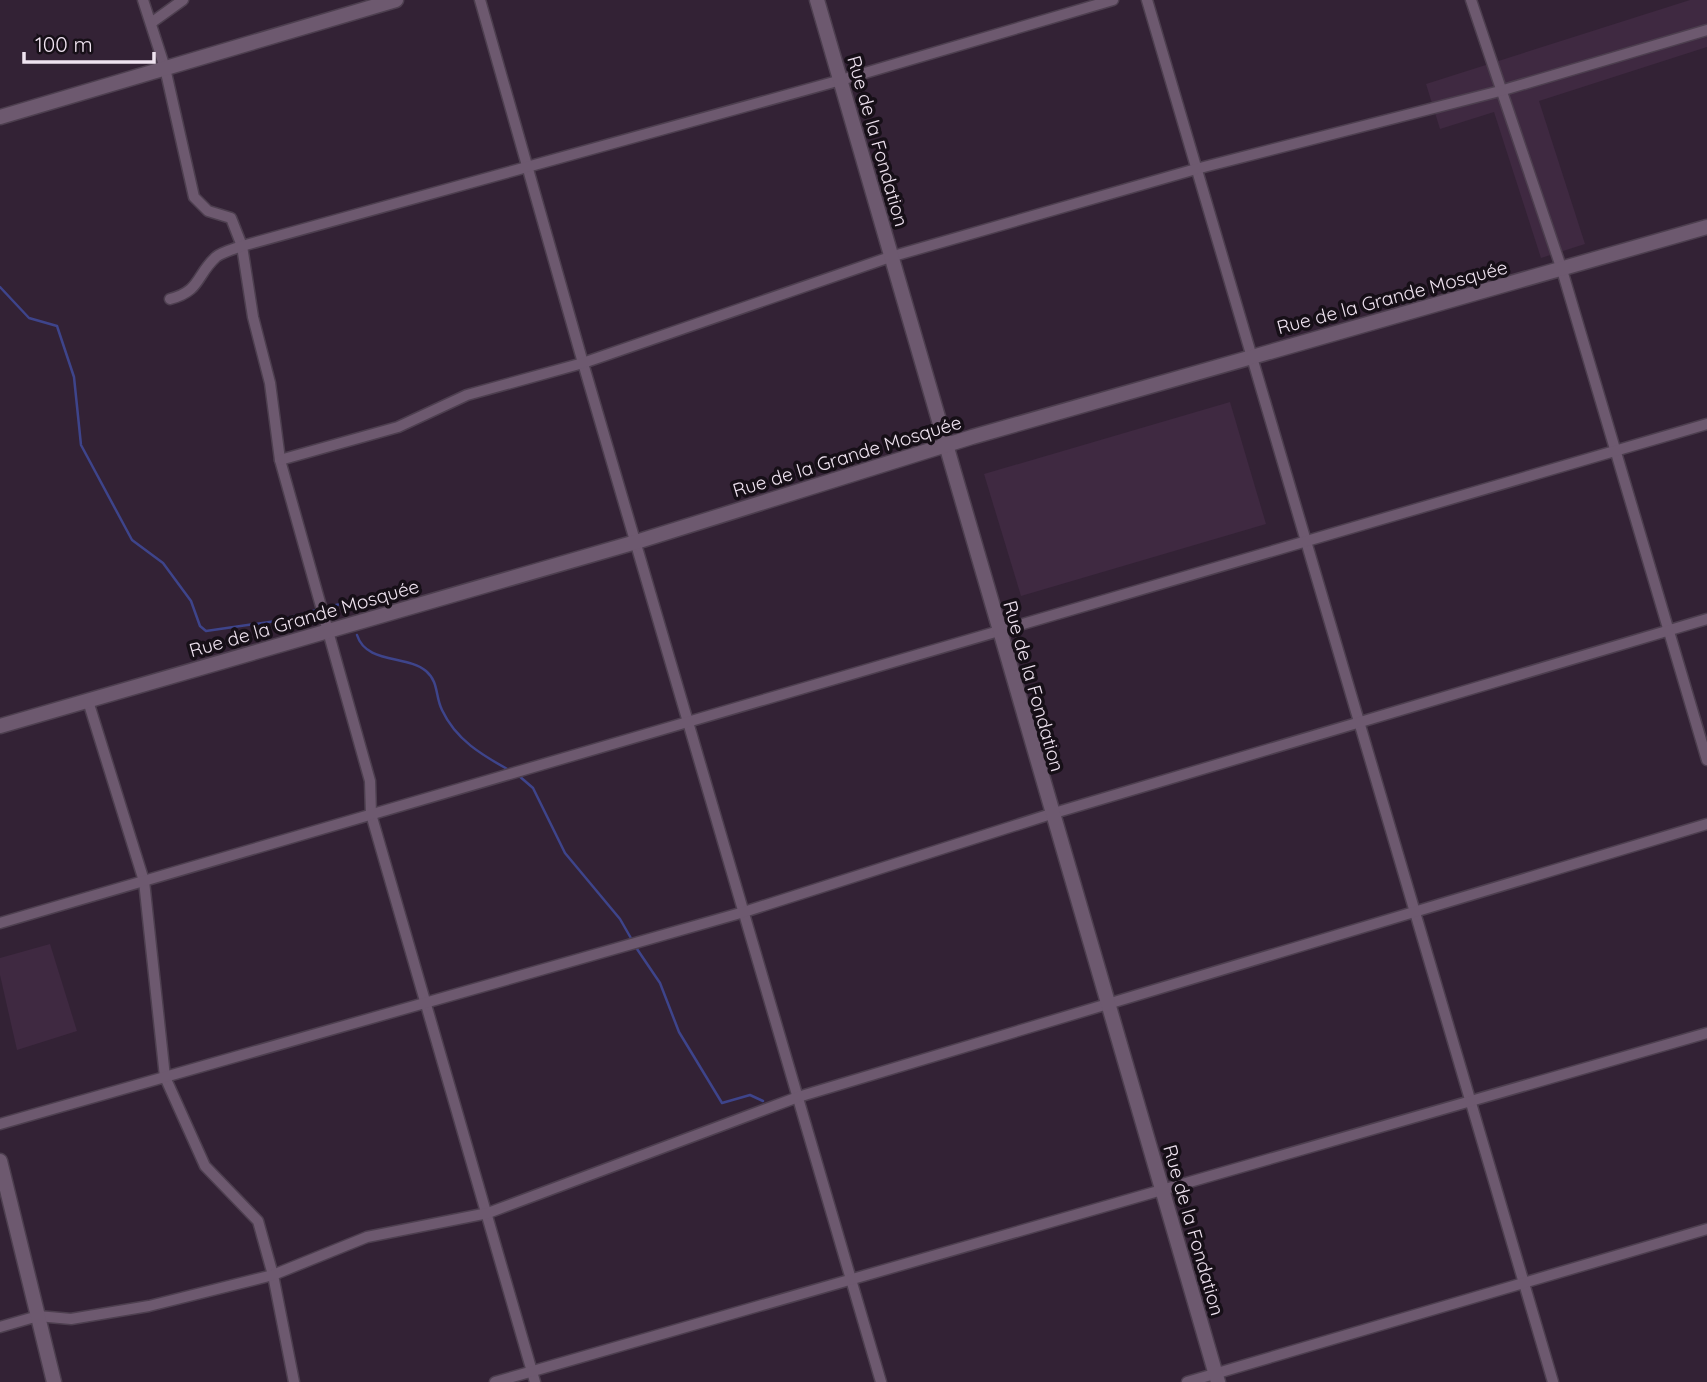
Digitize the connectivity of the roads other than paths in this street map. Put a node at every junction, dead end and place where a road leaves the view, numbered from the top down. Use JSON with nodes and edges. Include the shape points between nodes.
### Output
{"nodes":[{"id":1,"x":143,"y":0,"type":"edge"},
{"id":2,"x":183,"y":0,"type":"edge"},
{"id":3,"x":396,"y":0,"type":"edge"},
{"id":4,"x":481,"y":0,"type":"edge"},
{"id":5,"x":817,"y":0,"type":"edge"},
{"id":6,"x":1114,"y":0,"type":"edge"},
{"id":7,"x":1147,"y":0,"type":"edge"},
{"id":8,"x":1471,"y":0,"type":"edge"},
{"id":9,"x":150,"y":23,"type":"junction"},
{"id":10,"x":1707,"y":30,"type":"edge"},
{"id":11,"x":165,"y":68,"type":"junction"},
{"id":12,"x":841,"y":80,"type":"junction"},
{"id":13,"x":1500,"y":91,"type":"junction"},
{"id":14,"x":0,"y":117,"type":"edge"},
{"id":15,"x":527,"y":168,"type":"junction"},
{"id":16,"x":1196,"y":169,"type":"junction"},
{"id":17,"x":1707,"y":227,"type":"edge"},
{"id":18,"x":242,"y":246,"type":"junction"},
{"id":19,"x":890,"y":257,"type":"junction"},
{"id":20,"x":1562,"y":270,"type":"junction"},
{"id":21,"x":170,"y":299,"type":"dead end"},
{"id":22,"x":1252,"y":356,"type":"junction"},
{"id":23,"x":583,"y":363,"type":"junction"},
{"id":24,"x":1707,"y":424,"type":"edge"},
{"id":25,"x":945,"y":446,"type":"junction"},
{"id":26,"x":1615,"y":451,"type":"junction"},
{"id":27,"x":280,"y":460,"type":"junction"},
{"id":28,"x":636,"y":542,"type":"junction"},
{"id":29,"x":1304,"y":542,"type":"junction"},
{"id":30,"x":1707,"y":619,"type":"edge"},
{"id":31,"x":1668,"y":630,"type":"junction"},
{"id":32,"x":326,"y":631,"type":"junction"},
{"id":33,"x":999,"y":631,"type":"junction"},
{"id":34,"x":88,"y":701,"type":"junction"},
{"id":35,"x":1359,"y":721,"type":"junction"},
{"id":36,"x":688,"y":722,"type":"junction"},
{"id":37,"x":0,"y":726,"type":"edge"},
{"id":38,"x":1707,"y":760,"type":"edge"},
{"id":39,"x":371,"y":814,"type":"junction"},
{"id":40,"x":1051,"y":814,"type":"junction"},
{"id":41,"x":1707,"y":824,"type":"edge"},
{"id":42,"x":144,"y":881,"type":"junction"},
{"id":43,"x":1416,"y":910,"type":"junction"},
{"id":44,"x":744,"y":912,"type":"junction"},
{"id":45,"x":0,"y":923,"type":"edge"},
{"id":46,"x":1108,"y":1002,"type":"junction"},
{"id":47,"x":426,"y":1004,"type":"junction"},
{"id":48,"x":1707,"y":1033,"type":"edge"},
{"id":49,"x":165,"y":1077,"type":"junction"},
{"id":50,"x":798,"y":1097,"type":"junction"},
{"id":51,"x":1471,"y":1102,"type":"junction"},
{"id":52,"x":0,"y":1124,"type":"edge"},
{"id":53,"x":0,"y":1161,"type":"edge"},
{"id":54,"x":1162,"y":1189,"type":"junction"},
{"id":55,"x":488,"y":1213,"type":"junction"},
{"id":56,"x":1707,"y":1229,"type":"edge"},
{"id":57,"x":273,"y":1275,"type":"junction"},
{"id":58,"x":851,"y":1280,"type":"junction"},
{"id":59,"x":1523,"y":1284,"type":"junction"},
{"id":60,"x":38,"y":1316,"type":"junction"},
{"id":61,"x":0,"y":1327,"type":"edge"},
{"id":62,"x":533,"y":1377,"type":"edge"},
{"id":63,"x":1216,"y":1378,"type":"edge"},
{"id":64,"x":54,"y":1382,"type":"edge"},
{"id":65,"x":294,"y":1382,"type":"edge"},
{"id":66,"x":495,"y":1382,"type":"edge"},
{"id":67,"x":881,"y":1382,"type":"edge"},
{"id":68,"x":1187,"y":1382,"type":"edge"},
{"id":69,"x":1553,"y":1382,"type":"edge"}],
"edges":[{"from":1,"to":9,"type":"street"},
{"from":2,"to":9,"type":"street"},
{"from":3,"to":11,"type":"street"},
{"from":4,"to":15,"type":"street"},
{"from":5,"to":12,"type":"street","name":"Rue de la Fondation"},
{"from":6,"to":12,"type":"street"},
{"from":7,"to":16,"type":"street"},
{"from":8,"to":13,"type":"street"},
{"from":9,"to":11,"type":"street"},
{"from":10,"to":13,"type":"street"},
{"from":11,"to":14,"type":"street"},
{"from":11,"to":18,"type":"street","via":[[194,197],[208,211],[232,218]]},
{"from":12,"to":15,"type":"street"},
{"from":12,"to":19,"type":"street","name":"Rue de la Fondation"},
{"from":13,"to":16,"type":"street"},
{"from":13,"to":20,"type":"street"},
{"from":15,"to":18,"type":"street"},
{"from":15,"to":23,"type":"street"},
{"from":16,"to":19,"type":"street"},
{"from":16,"to":22,"type":"street"},
{"from":17,"to":20,"type":"street","name":"Rue de la Grande Mosquée"},
{"from":18,"to":21,"type":"street","via":[[216,257],[197,285],[184,296]]},
{"from":18,"to":27,"type":"street","via":[[270,383]]},
{"from":19,"to":23,"type":"street"},
{"from":19,"to":25,"type":"street","name":"Rue de la Fondation"},
{"from":20,"to":22,"type":"street","name":"Rue de la Grande Mosquée"},
{"from":20,"to":26,"type":"street"},
{"from":22,"to":25,"type":"street","name":"Rue de la Grande Mosquée"},
{"from":22,"to":29,"type":"street"},
{"from":23,"to":27,"type":"street","via":[[467,395],[398,427]]},
{"from":23,"to":28,"type":"street"},
{"from":24,"to":26,"type":"street"},
{"from":25,"to":28,"type":"street","name":"Rue de la Grande Mosquée"},
{"from":25,"to":33,"type":"street","name":"Rue de la Fondation"},
{"from":26,"to":29,"type":"street"},
{"from":26,"to":31,"type":"street"},
{"from":27,"to":32,"type":"street"},
{"from":28,"to":32,"type":"street","name":"Rue de la Grande Mosquée"},
{"from":28,"to":36,"type":"street"},
{"from":29,"to":33,"type":"street"},
{"from":29,"to":35,"type":"street"},
{"from":30,"to":31,"type":"street"},
{"from":31,"to":35,"type":"street"},
{"from":31,"to":38,"type":"street"},
{"from":32,"to":34,"type":"street","name":"Rue de la Grande Mosquée"},
{"from":32,"to":39,"type":"street","via":[[370,781]]},
{"from":33,"to":36,"type":"street"},
{"from":33,"to":40,"type":"street","name":"Rue de la Fondation"},
{"from":34,"to":37,"type":"street","name":"Rue de la Grande Mosquée"},
{"from":34,"to":42,"type":"street"},
{"from":35,"to":40,"type":"street"},
{"from":35,"to":43,"type":"street"},
{"from":36,"to":39,"type":"street"},
{"from":36,"to":44,"type":"street"},
{"from":39,"to":42,"type":"street"},
{"from":39,"to":47,"type":"street"},
{"from":40,"to":44,"type":"street"},
{"from":40,"to":46,"type":"street","name":"Rue de la Fondation"},
{"from":41,"to":43,"type":"street"},
{"from":42,"to":45,"type":"street"},
{"from":42,"to":49,"type":"street"},
{"from":43,"to":46,"type":"street"},
{"from":43,"to":51,"type":"street"},
{"from":44,"to":47,"type":"street"},
{"from":44,"to":50,"type":"street"},
{"from":46,"to":50,"type":"street"},
{"from":46,"to":54,"type":"street","name":"Rue de la Fondation"},
{"from":47,"to":49,"type":"street"},
{"from":47,"to":55,"type":"street"},
{"from":48,"to":51,"type":"street"},
{"from":49,"to":52,"type":"street"},
{"from":49,"to":57,"type":"street","via":[[205,1166],[258,1221]]},
{"from":50,"to":55,"type":"street"},
{"from":50,"to":58,"type":"street"},
{"from":51,"to":54,"type":"street"},
{"from":51,"to":59,"type":"street"},
{"from":53,"to":60,"type":"street"},
{"from":54,"to":58,"type":"street"},
{"from":54,"to":63,"type":"street","name":"Rue de la Fondation"},
{"from":55,"to":57,"type":"street","via":[[367,1237]]},
{"from":55,"to":62,"type":"street"},
{"from":56,"to":59,"type":"street"},
{"from":57,"to":60,"type":"street","via":[[149,1306],[71,1319]]},
{"from":57,"to":65,"type":"street"},
{"from":58,"to":62,"type":"street"},
{"from":58,"to":67,"type":"street"},
{"from":59,"to":63,"type":"street"},
{"from":59,"to":69,"type":"street"},
{"from":60,"to":61,"type":"street"},
{"from":60,"to":64,"type":"street"},
{"from":62,"to":66,"type":"street"},
{"from":63,"to":68,"type":"street"}]}
